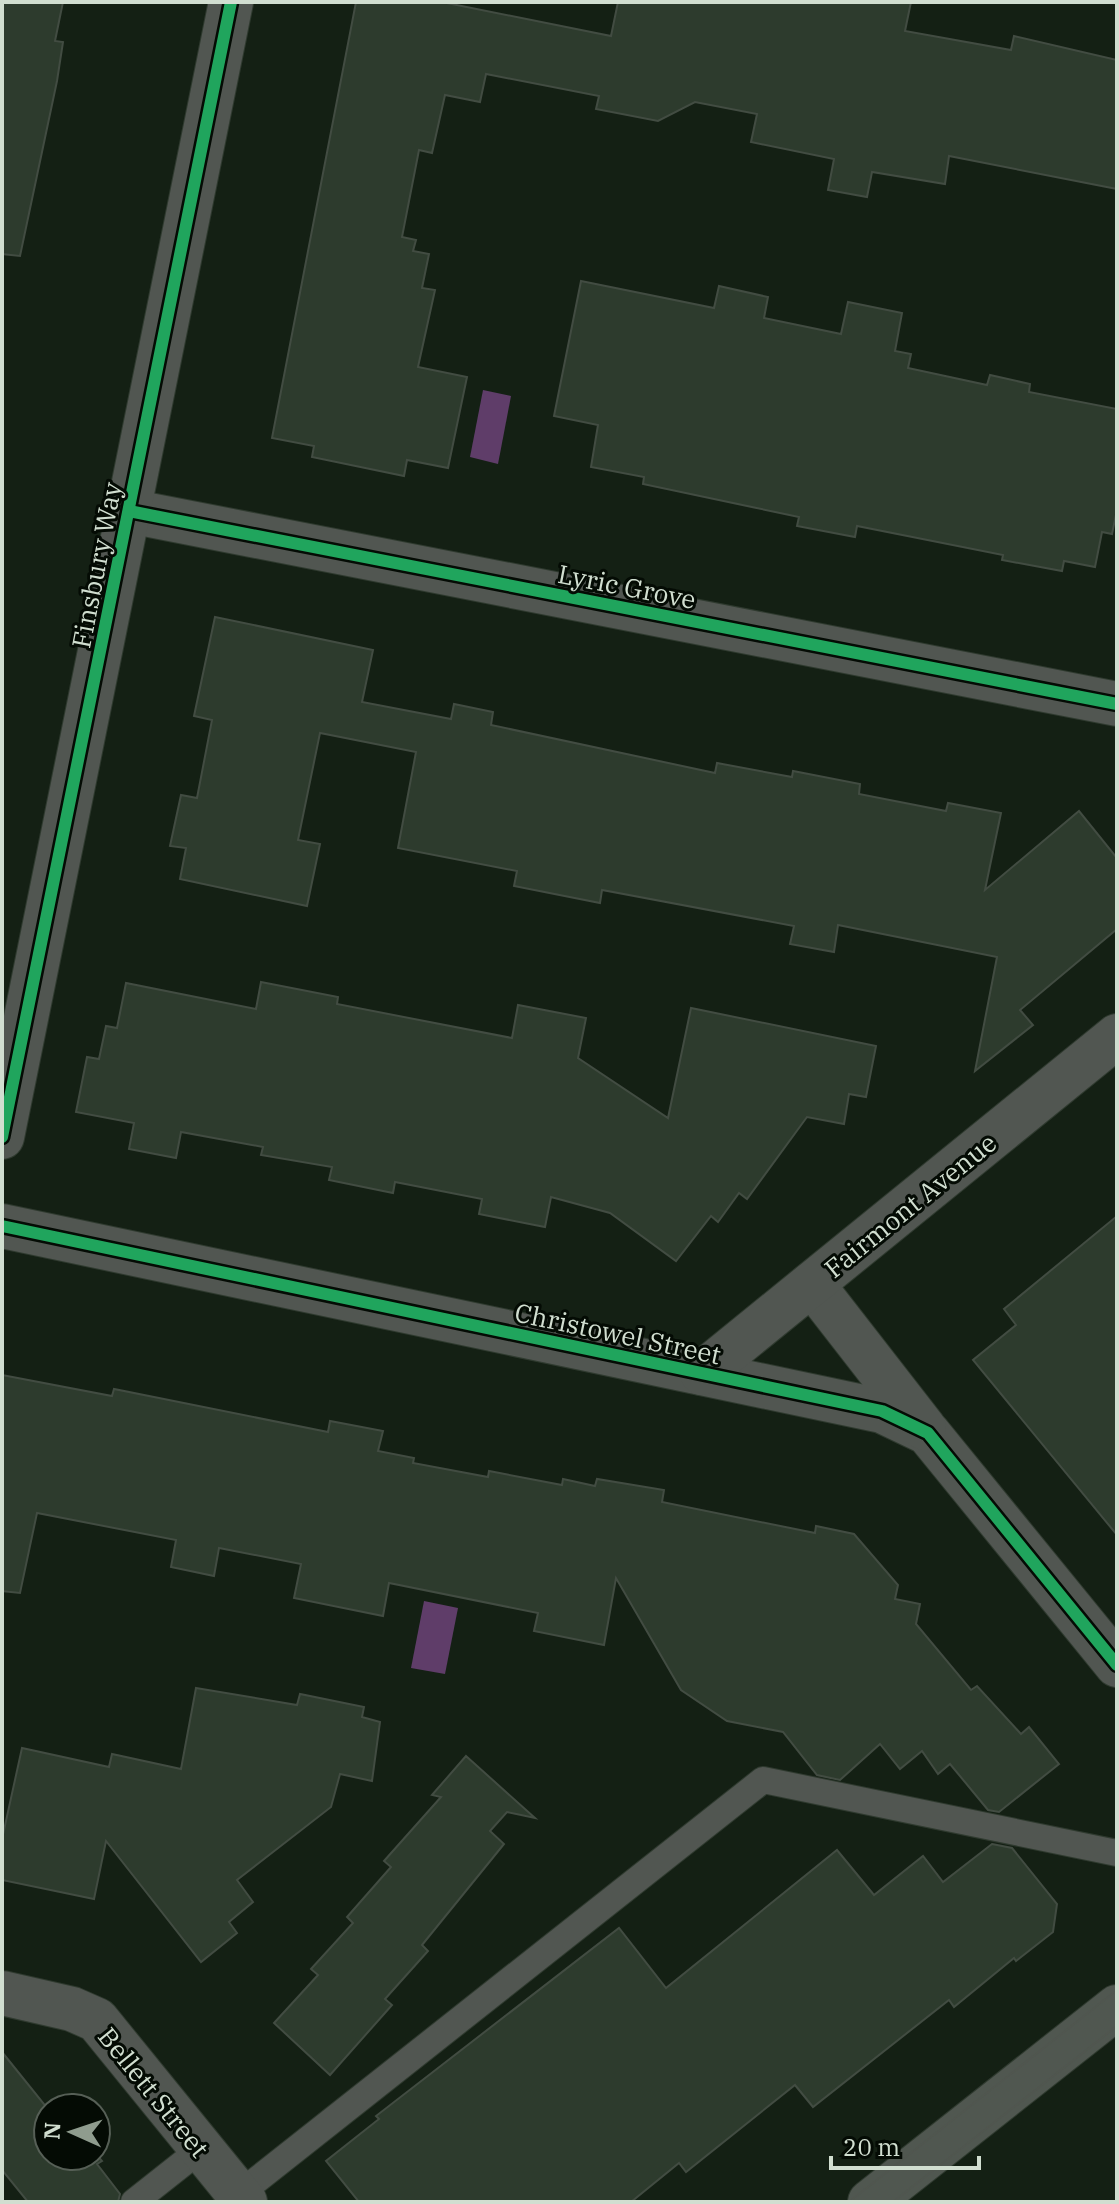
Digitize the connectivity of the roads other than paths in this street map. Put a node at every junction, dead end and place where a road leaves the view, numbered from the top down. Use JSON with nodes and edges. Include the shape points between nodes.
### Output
{"nodes":[{"id":1,"x":231,"y":2,"type":"edge"},
{"id":2,"x":129,"y":511,"type":"junction"},
{"id":3,"x":1117,"y":704,"type":"edge"},
{"id":4,"x":1117,"y":1036,"type":"edge"},
{"id":5,"x":2,"y":1137,"type":"edge"},
{"id":6,"x":2,"y":1226,"type":"edge"},
{"id":7,"x":812,"y":1284,"type":"junction"},
{"id":8,"x":702,"y":1373,"type":"junction"},
{"id":9,"x":928,"y":1433,"type":"junction"},
{"id":10,"x":1117,"y":1665,"type":"edge"},
{"id":11,"x":1117,"y":1853,"type":"edge"},
{"id":12,"x":2,"y":1993,"type":"edge"},
{"id":13,"x":1117,"y":2007,"type":"edge"},
{"id":14,"x":201,"y":2149,"type":"junction"},
{"id":15,"x":242,"y":2198,"type":"edge"},
{"id":16,"x":134,"y":2202,"type":"edge"},
{"id":17,"x":870,"y":2202,"type":"edge"}],
"edges":[{"from":1,"to":2,"type":"street","name":"Finsbury Way"},
{"from":2,"to":3,"type":"street","name":"Lyric Grove"},
{"from":2,"to":5,"type":"street","name":"Finsbury Way"},
{"from":4,"to":7,"type":"street","name":"Fairmont Avenue"},
{"from":6,"to":8,"type":"street","name":"Christowel Street"},
{"from":7,"to":8,"type":"street","name":"Fairmont Avenue"},
{"from":7,"to":9,"type":"street"},
{"from":8,"to":9,"type":"street","name":"Christowel Street","via":[[882,1411]]},
{"from":9,"to":10,"type":"street","name":"Christowel Street"},
{"from":11,"to":15,"type":"lane","via":[[763,1780]]},
{"from":12,"to":14,"type":"street","name":"Bellett Street","via":[[97,2020]]},
{"from":13,"to":17,"type":"main road"},
{"from":14,"to":15,"type":"street","name":"Bellett Street"},
{"from":14,"to":16,"type":"lane"}]}
